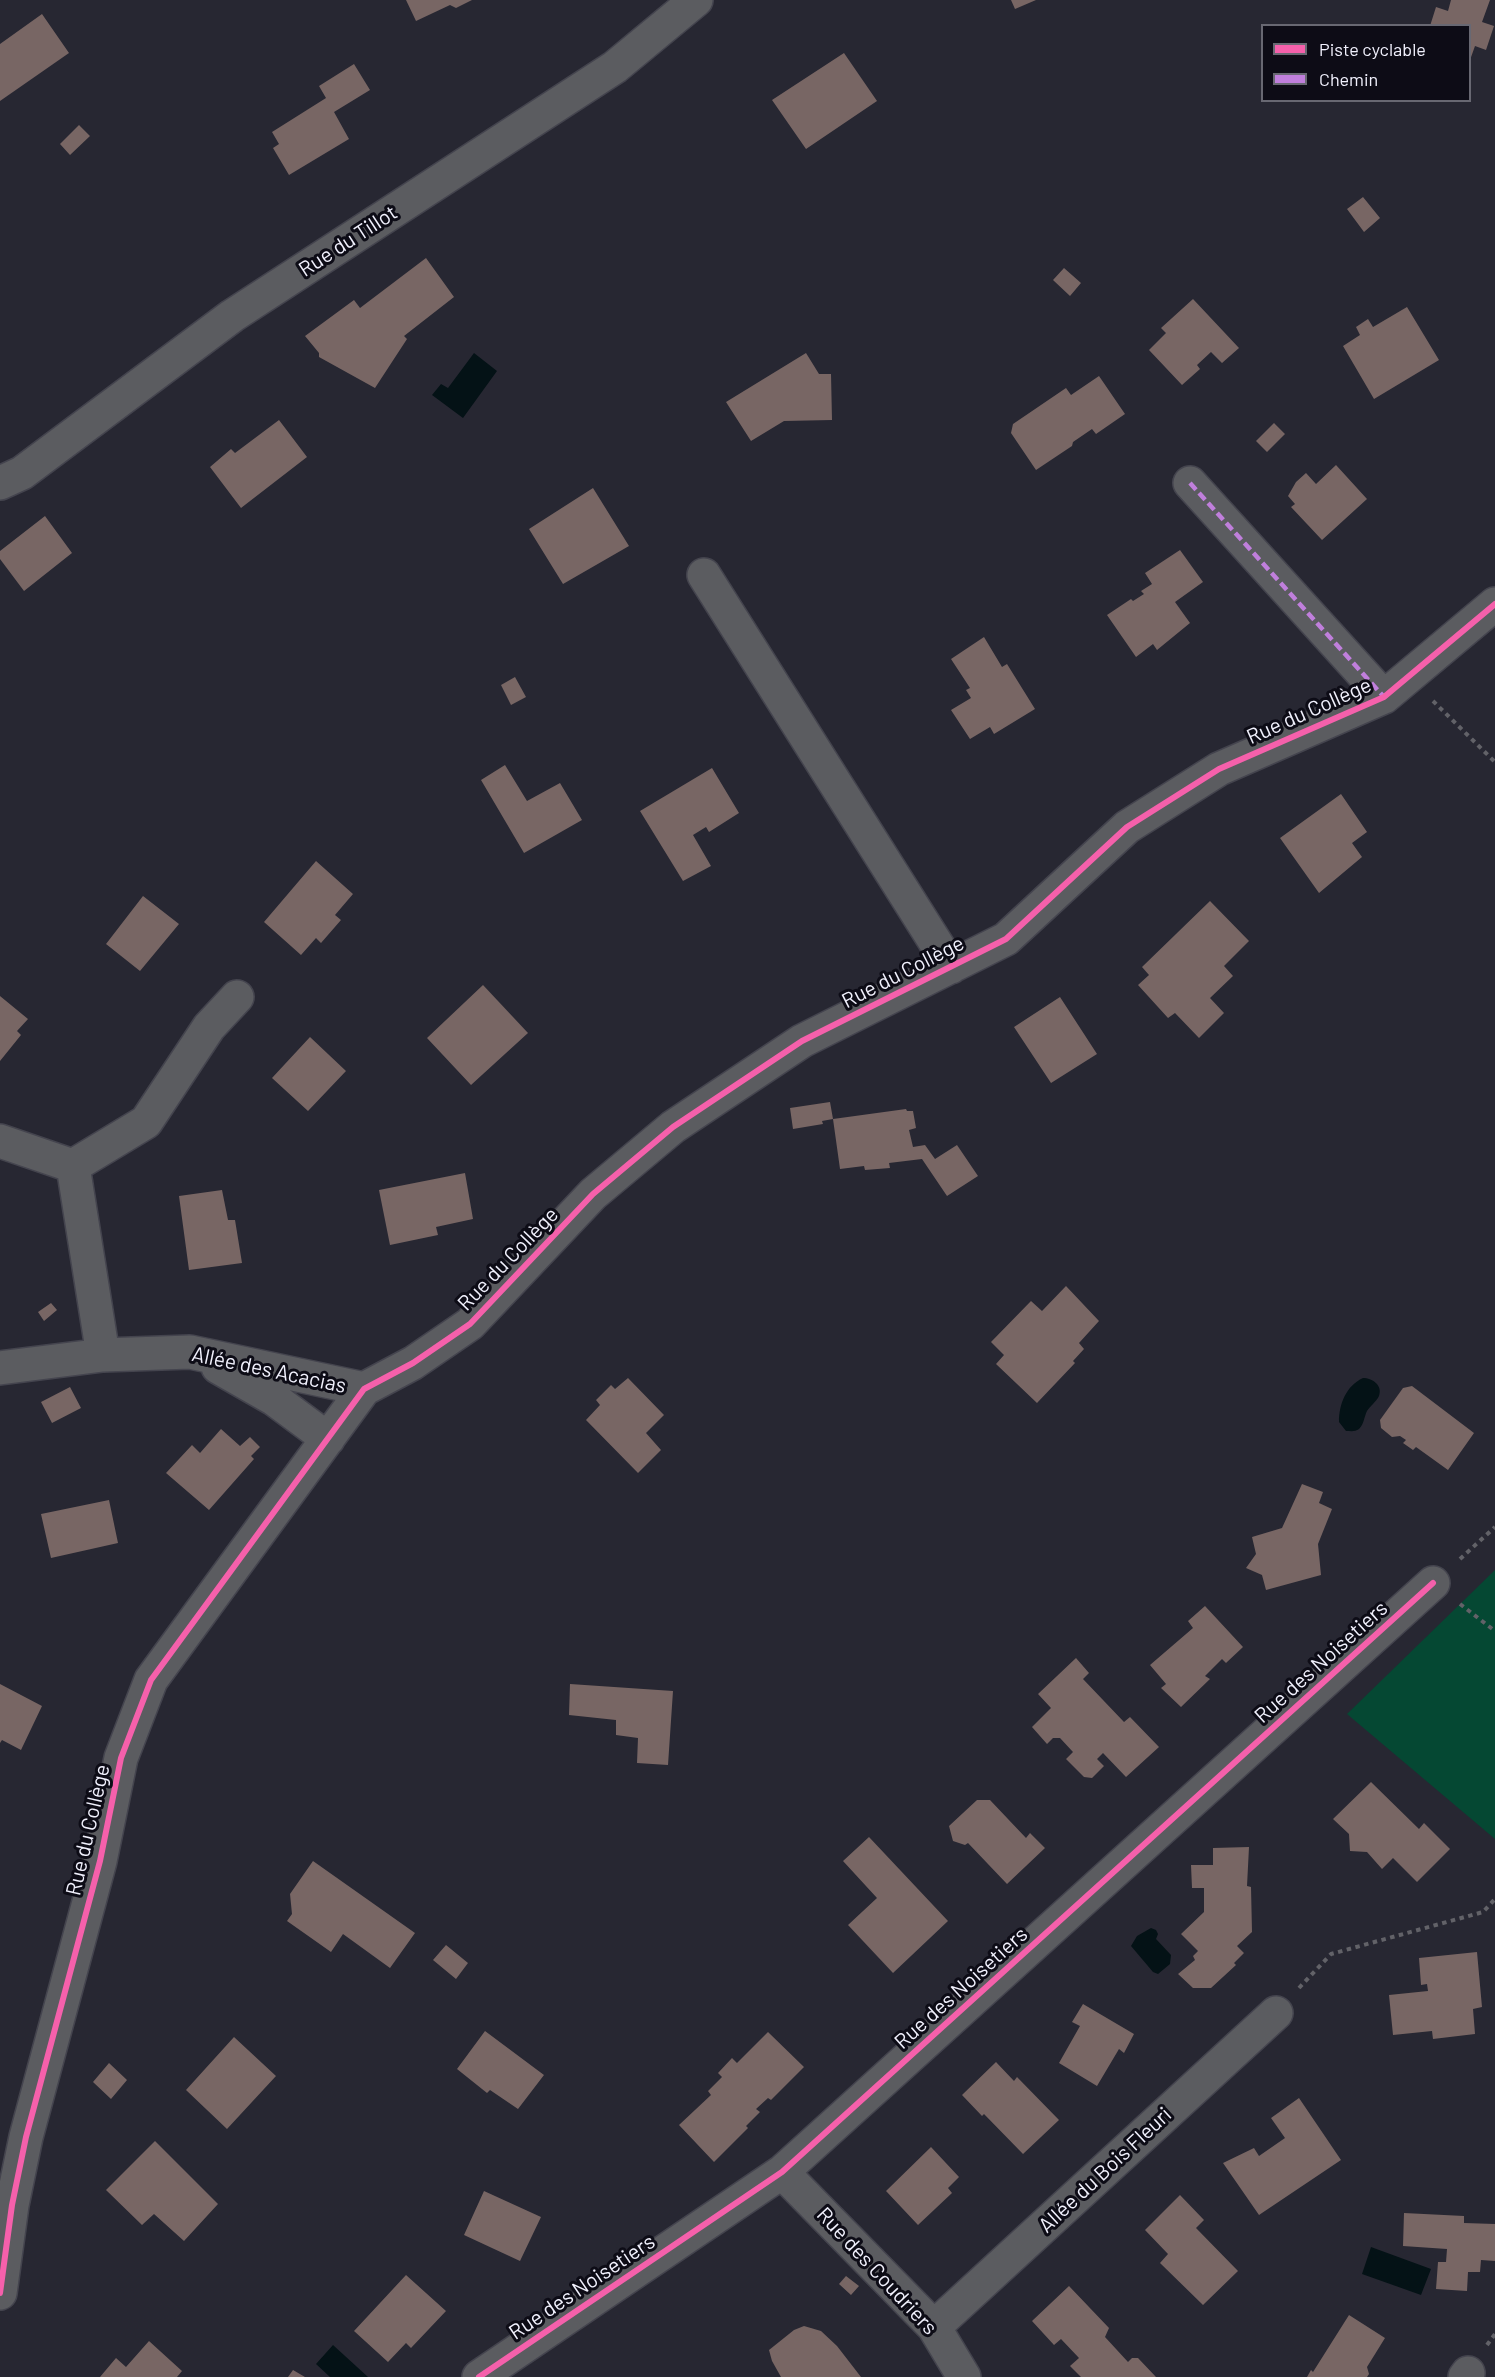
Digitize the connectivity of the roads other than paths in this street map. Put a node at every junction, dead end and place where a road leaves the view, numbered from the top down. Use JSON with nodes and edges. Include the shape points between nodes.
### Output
{"nodes":[{"id":1,"x":696,"y":0,"type":"edge"},
{"id":2,"x":0,"y":483,"type":"edge"},
{"id":3,"x":1190,"y":483,"type":"dead end"},
{"id":4,"x":704,"y":575,"type":"dead end"},
{"id":5,"x":1495,"y":604,"type":"edge"},
{"id":6,"x":1396,"y":688,"type":"junction"},
{"id":7,"x":951,"y":967,"type":"junction"},
{"id":8,"x":237,"y":998,"type":"dead end"},
{"id":9,"x":0,"y":1141,"type":"edge"},
{"id":10,"x":73,"y":1166,"type":"junction"},
{"id":11,"x":190,"y":1352,"type":"junction"},
{"id":12,"x":103,"y":1355,"type":"junction"},
{"id":13,"x":0,"y":1368,"type":"edge"},
{"id":14,"x":364,"y":1389,"type":"junction"},
{"id":15,"x":328,"y":1439,"type":"junction"},
{"id":16,"x":1433,"y":1583,"type":"road end"},
{"id":17,"x":1276,"y":2013,"type":"road end"},
{"id":18,"x":782,"y":2172,"type":"junction"},
{"id":19,"x":6,"y":2204,"type":"edge"},
{"id":20,"x":2,"y":2247,"type":"edge"},
{"id":21,"x":0,"y":2293,"type":"edge"},
{"id":22,"x":934,"y":2327,"type":"junction"},
{"id":23,"x":479,"y":2377,"type":"edge"},
{"id":24,"x":964,"y":2377,"type":"edge"}],
"edges":[{"from":1,"to":2,"type":"street","name":"Rue du Tillot","via":[[615,67],[232,316],[22,473]]},
{"from":3,"to":6,"type":"street"},
{"from":4,"to":7,"type":"street","name":"Rue du Collège"},
{"from":5,"to":6,"type":"street","name":"Rue du Collège"},
{"from":6,"to":7,"type":"street","name":"Rue du Collège","via":[[1219,769],[1127,827],[1006,939]]},
{"from":7,"to":14,"type":"street","name":"Rue du Collège","via":[[802,1041],[673,1127],[593,1194],[470,1324],[413,1363]]},
{"from":8,"to":10,"type":"street","via":[[209,1027],[146,1122]]},
{"from":9,"to":10,"type":"street"},
{"from":10,"to":12,"type":"street"},
{"from":11,"to":12,"type":"street","name":"Allée des Acacias"},
{"from":11,"to":14,"type":"street","name":"Allée des Acacias"},
{"from":11,"to":15,"type":"street","via":[[274,1400]]},
{"from":12,"to":13,"type":"street","name":"Allée des Acacias"},
{"from":14,"to":15,"type":"street","name":"Rue du Collège"},
{"from":15,"to":19,"type":"street","name":"Rue du Collège","via":[[151,1680],[121,1758],[100,1861]]},
{"from":16,"to":18,"type":"street","name":"Rue des Noisetiers"},
{"from":17,"to":22,"type":"street","name":"Allée du Bois Fleuri"},
{"from":18,"to":22,"type":"street","name":"Rue des Coudriers"},
{"from":18,"to":23,"type":"street","name":"Rue des Noisetiers"},
{"from":19,"to":20,"type":"street","name":"Rue du Collège"},
{"from":20,"to":21,"type":"street","name":"Rue du Collège"},
{"from":22,"to":24,"type":"street","name":"Rue des Coudriers"}]}
